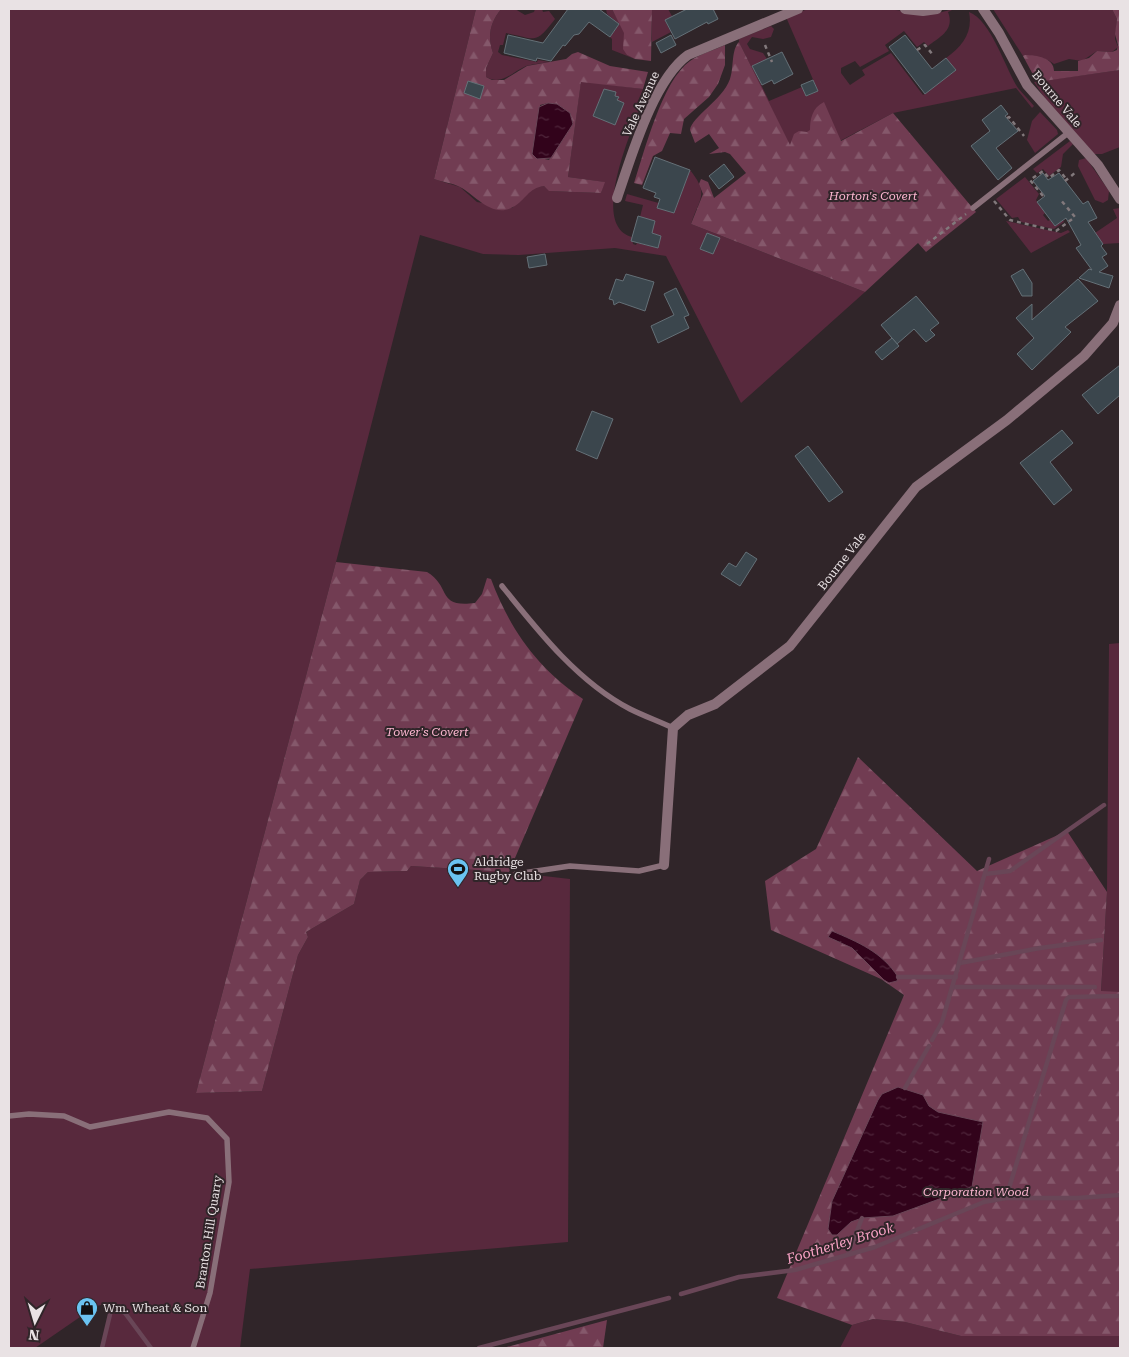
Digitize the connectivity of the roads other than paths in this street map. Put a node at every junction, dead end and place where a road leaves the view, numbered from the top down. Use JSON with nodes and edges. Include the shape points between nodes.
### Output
{"nodes":[{"id":1,"x":798,"y":9,"type":"edge"},
{"id":2,"x":905,"y":9,"type":"edge"},
{"id":3,"x":937,"y":9,"type":"edge"},
{"id":4,"x":983,"y":9,"type":"edge"},
{"id":5,"x":1068,"y":133,"type":"junction"},
{"id":6,"x":618,"y":198,"type":"dead end"},
{"id":7,"x":1120,"y":199,"type":"edge"},
{"id":8,"x":973,"y":208,"type":"road end"},
{"id":9,"x":1120,"y":305,"type":"edge"},
{"id":10,"x":502,"y":586,"type":"dead end"},
{"id":11,"x":673,"y":728,"type":"junction"},
{"id":12,"x":664,"y":865,"type":"joint"},
{"id":13,"x":516,"y":874,"type":"dead end"},
{"id":14,"x":9,"y":1116,"type":"edge"},
{"id":15,"x":193,"y":1348,"type":"edge"}],
"edges":[{"from":1,"to":6,"type":"street","name":"Vale Avenue","via":[[680,61],[670,72],[652,106]]},
{"from":2,"to":3,"type":"street"},
{"from":4,"to":5,"type":"street","name":"Bourne Vale","via":[[1027,85]]},
{"from":5,"to":7,"type":"street","name":"Bourne Vale","via":[[1098,165]]},
{"from":5,"to":8,"type":"lane"},
{"from":9,"to":11,"type":"street","name":"Bourne Vale","via":[[1113,323],[1084,356],[1007,420],[916,487],[790,646],[716,704],[688,715]]},
{"from":10,"to":11,"type":"lane","via":[[538,631],[597,687],[629,708]]},
{"from":11,"to":12,"type":"street"},
{"from":12,"to":13,"type":"lane","via":[[639,871],[570,866]]},
{"from":14,"to":15,"type":"lane","name":"Branton Hill Quarry","via":[[64,1116],[90,1127],[169,1112],[207,1118],[227,1139],[229,1182],[210,1293]]}]}
